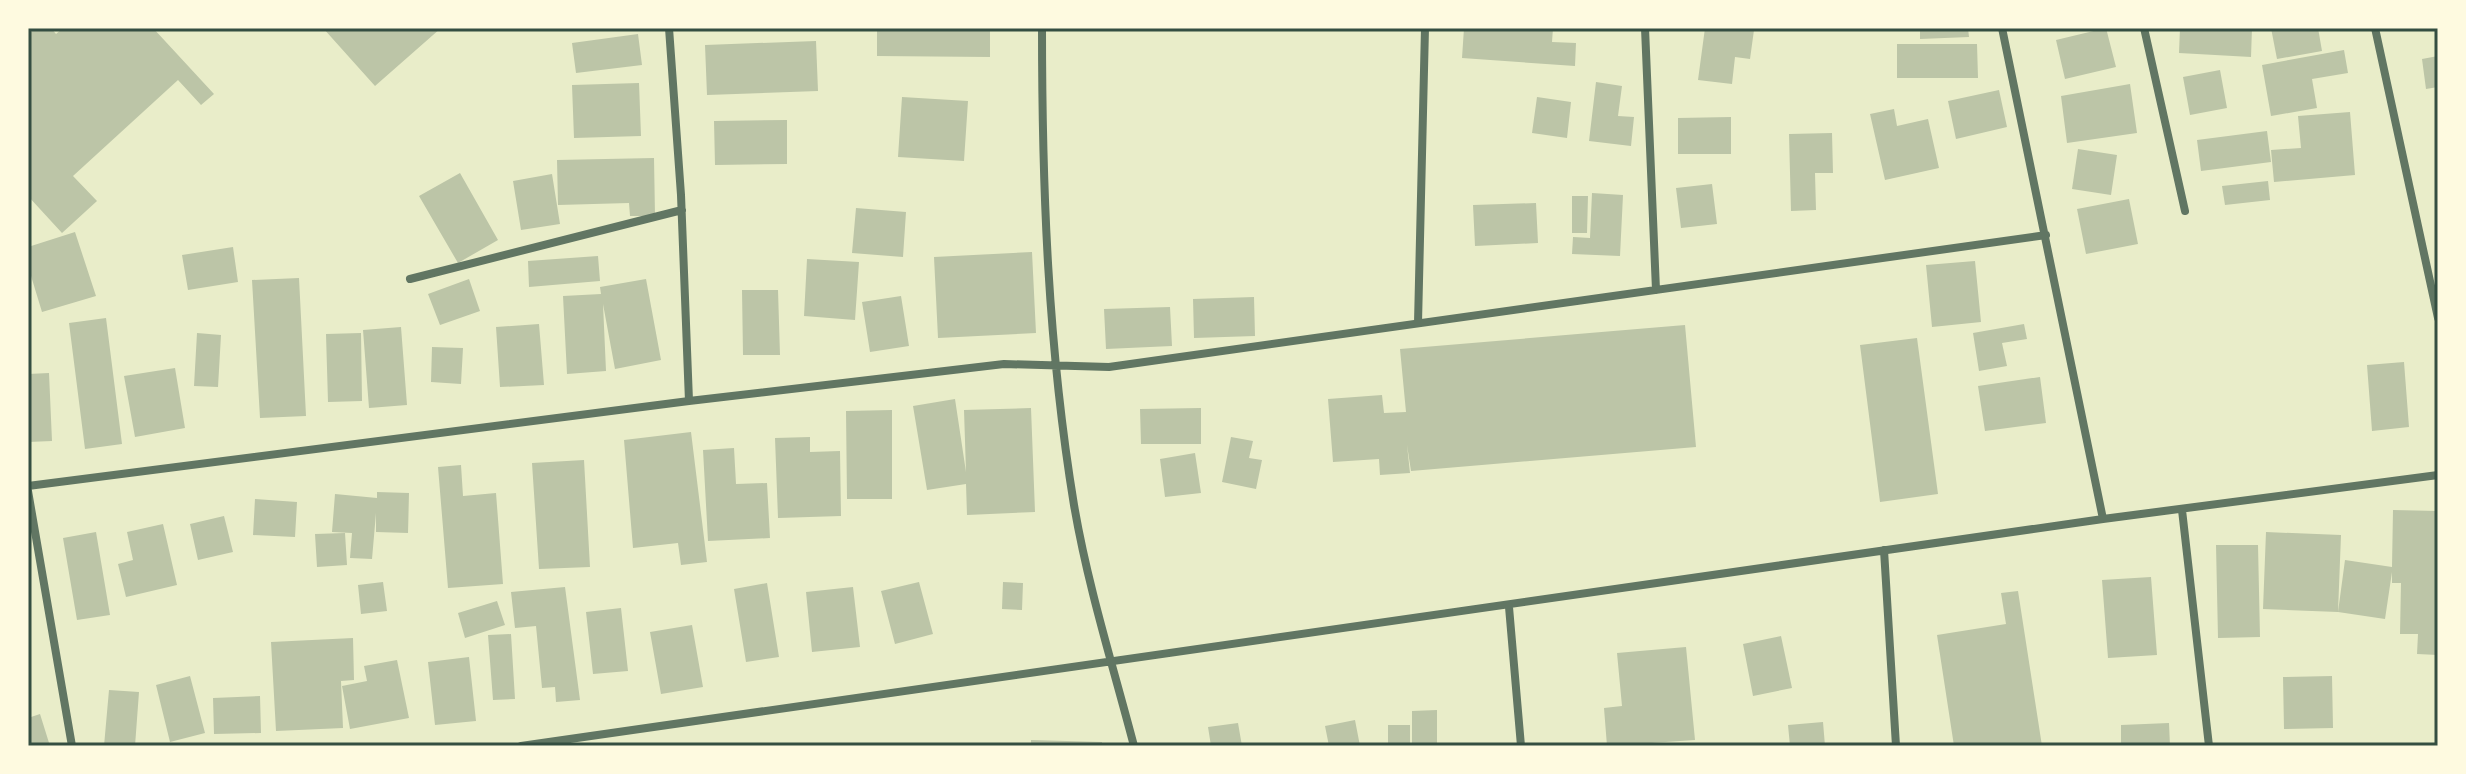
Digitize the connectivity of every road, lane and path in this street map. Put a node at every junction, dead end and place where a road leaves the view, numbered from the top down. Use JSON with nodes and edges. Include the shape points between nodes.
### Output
{"nodes":[{"id":1,"x":669,"y":28,"type":"edge"},
{"id":2,"x":1042,"y":28,"type":"edge"},
{"id":3,"x":1425,"y":28,"type":"edge"},
{"id":4,"x":1645,"y":28,"type":"edge"},
{"id":5,"x":2002,"y":28,"type":"edge"},
{"id":6,"x":2144,"y":28,"type":"edge"},
{"id":7,"x":2375,"y":28,"type":"edge"},
{"id":8,"x":682,"y":210,"type":"junction"},
{"id":9,"x":2185,"y":211,"type":"dead end"},
{"id":10,"x":2046,"y":235,"type":"junction"},
{"id":11,"x":410,"y":279,"type":"dead end"},
{"id":12,"x":1656,"y":290,"type":"junction"},
{"id":13,"x":2438,"y":318,"type":"edge"},
{"id":14,"x":1418,"y":323,"type":"junction"},
{"id":15,"x":1054,"y":368,"type":"junction"},
{"id":16,"x":689,"y":401,"type":"junction"},
{"id":17,"x":2438,"y":475,"type":"edge"},
{"id":18,"x":28,"y":489,"type":"edge"},
{"id":19,"x":2182,"y":510,"type":"junction"},
{"id":20,"x":2103,"y":519,"type":"junction"},
{"id":21,"x":1884,"y":550,"type":"junction"},
{"id":22,"x":1509,"y":607,"type":"junction"},
{"id":23,"x":1111,"y":661,"type":"junction"},
{"id":24,"x":72,"y":746,"type":"edge"},
{"id":25,"x":521,"y":746,"type":"edge"},
{"id":26,"x":1134,"y":746,"type":"edge"},
{"id":27,"x":1521,"y":746,"type":"edge"},
{"id":28,"x":1896,"y":746,"type":"edge"},
{"id":29,"x":2209,"y":746,"type":"edge"}],
"edges":[{"from":1,"to":8,"type":"street"},
{"from":2,"to":15,"type":"street"},
{"from":3,"to":14,"type":"street"},
{"from":4,"to":12,"type":"street"},
{"from":5,"to":10,"type":"street"},
{"from":6,"to":9,"type":"street"},
{"from":7,"to":13,"type":"street"},
{"from":8,"to":11,"type":"street"},
{"from":8,"to":16,"type":"street"},
{"from":10,"to":12,"type":"street"},
{"from":10,"to":20,"type":"street"},
{"from":12,"to":14,"type":"street"},
{"from":14,"to":15,"type":"street","via":[[1109,367]]},
{"from":15,"to":16,"type":"street","via":[[1004,364]]},
{"from":15,"to":23,"type":"street","via":[[1075,506]]},
{"from":16,"to":18,"type":"street"},
{"from":17,"to":19,"type":"street"},
{"from":18,"to":24,"type":"street"},
{"from":19,"to":20,"type":"street"},
{"from":19,"to":29,"type":"street"},
{"from":20,"to":21,"type":"street"},
{"from":21,"to":22,"type":"street"},
{"from":21,"to":28,"type":"street"},
{"from":22,"to":23,"type":"street"},
{"from":22,"to":27,"type":"street"},
{"from":23,"to":25,"type":"street"},
{"from":23,"to":26,"type":"street"}]}
